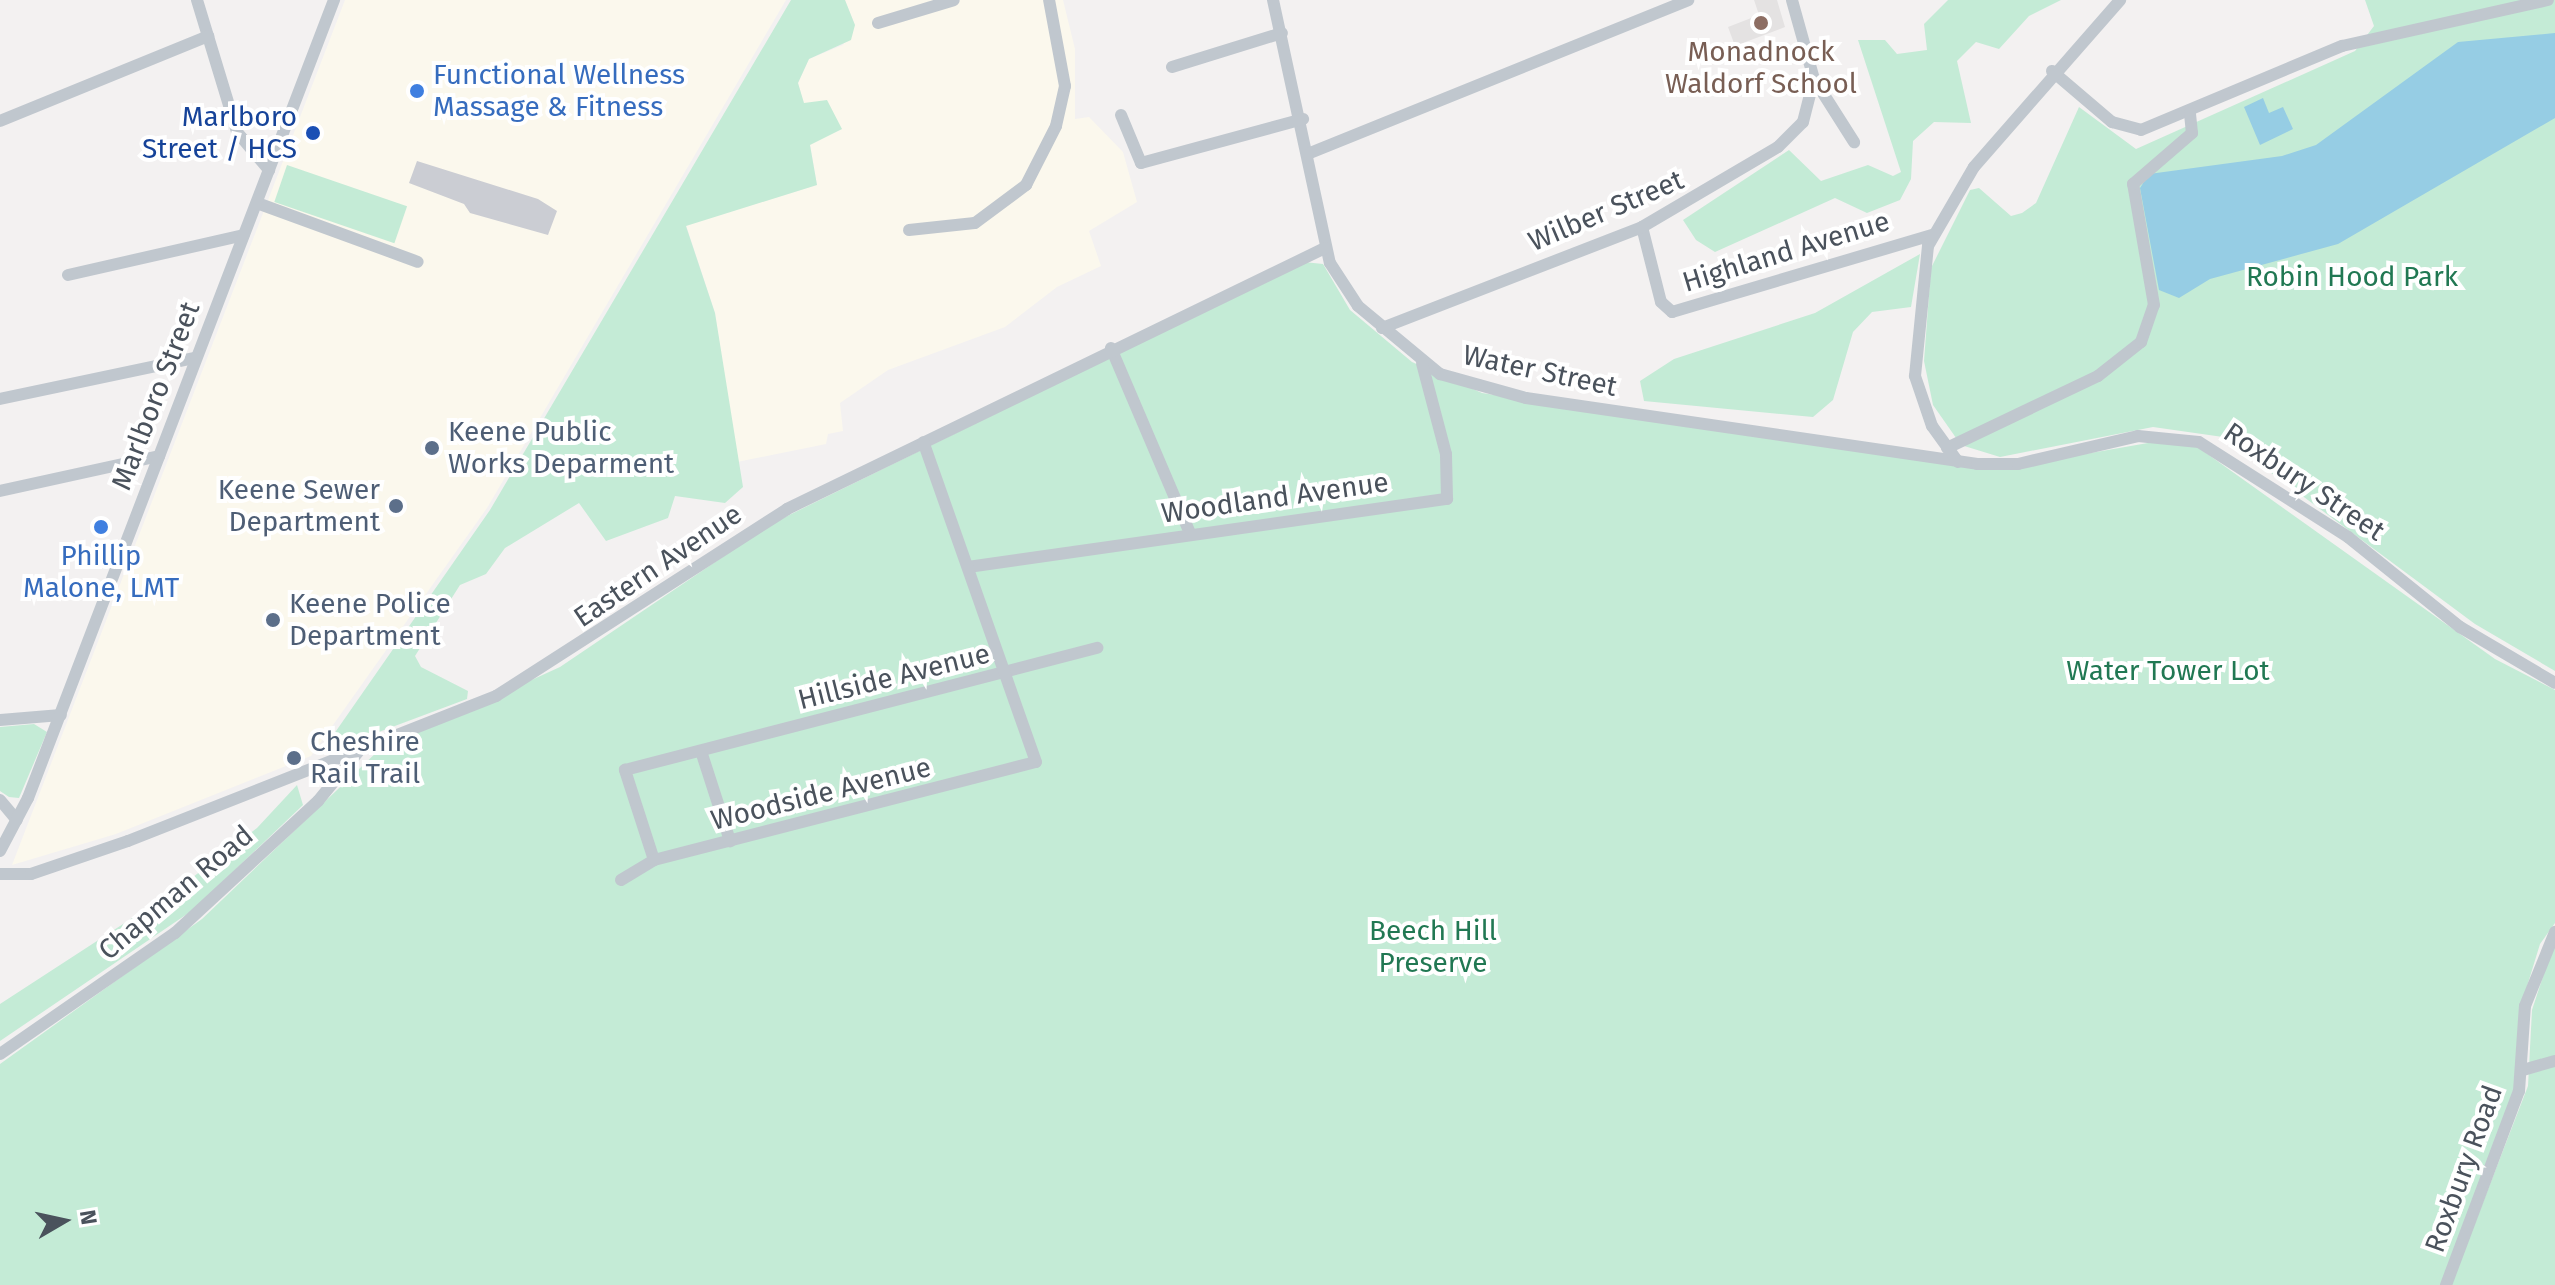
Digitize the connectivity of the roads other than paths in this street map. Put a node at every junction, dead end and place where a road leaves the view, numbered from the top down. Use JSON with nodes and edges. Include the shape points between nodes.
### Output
{"nodes":[{"id":1,"x":197,"y":0,"type":"edge"},
{"id":2,"x":334,"y":0,"type":"edge"},
{"id":3,"x":954,"y":0,"type":"edge"},
{"id":4,"x":1049,"y":0,"type":"edge"},
{"id":5,"x":1273,"y":0,"type":"edge"},
{"id":6,"x":1688,"y":0,"type":"edge"},
{"id":7,"x":1792,"y":0,"type":"edge"},
{"id":8,"x":2120,"y":0,"type":"edge"},
{"id":9,"x":2548,"y":0,"type":"edge"},
{"id":10,"x":878,"y":23,"type":"dead end"},
{"id":11,"x":1282,"y":33,"type":"junction"},
{"id":12,"x":208,"y":36,"type":"junction"},
{"id":13,"x":1172,"y":67,"type":"dead end"},
{"id":14,"x":2052,"y":71,"type":"junction"},
{"id":15,"x":1814,"y":79,"type":"junction"},
{"id":16,"x":2190,"y":113,"type":"junction"},
{"id":17,"x":1121,"y":115,"type":"dead end"},
{"id":18,"x":1303,"y":119,"type":"junction"},
{"id":19,"x":0,"y":121,"type":"edge"},
{"id":20,"x":1854,"y":142,"type":"dead end"},
{"id":21,"x":1310,"y":153,"type":"junction"},
{"id":22,"x":269,"y":170,"type":"junction"},
{"id":23,"x":257,"y":203,"type":"junction"},
{"id":24,"x":1642,"y":227,"type":"junction"},
{"id":25,"x":909,"y":230,"type":"dead end"},
{"id":26,"x":244,"y":235,"type":"junction"},
{"id":27,"x":1932,"y":235,"type":"junction"},
{"id":28,"x":1325,"y":248,"type":"junction"},
{"id":29,"x":418,"y":262,"type":"dead end"},
{"id":30,"x":68,"y":275,"type":"dead end"},
{"id":31,"x":1382,"y":328,"type":"junction"},
{"id":32,"x":1111,"y":348,"type":"junction"},
{"id":33,"x":195,"y":358,"type":"junction"},
{"id":34,"x":1422,"y":363,"type":"junction"},
{"id":35,"x":0,"y":399,"type":"edge"},
{"id":36,"x":923,"y":442,"type":"junction"},
{"id":37,"x":1947,"y":448,"type":"junction"},
{"id":38,"x":159,"y":456,"type":"junction"},
{"id":39,"x":1958,"y":462,"type":"junction"},
{"id":40,"x":0,"y":491,"type":"edge"},
{"id":41,"x":1190,"y":533,"type":"junction"},
{"id":42,"x":968,"y":567,"type":"junction"},
{"id":43,"x":1097,"y":648,"type":"dead end"},
{"id":44,"x":1006,"y":673,"type":"junction"},
{"id":45,"x":2555,"y":683,"type":"edge"},
{"id":46,"x":61,"y":715,"type":"junction"},
{"id":47,"x":0,"y":720,"type":"edge"},
{"id":48,"x":363,"y":746,"type":"junction"},
{"id":49,"x":701,"y":751,"type":"junction"},
{"id":50,"x":0,"y":800,"type":"edge"},
{"id":51,"x":17,"y":820,"type":"junction"},
{"id":52,"x":730,"y":841,"type":"junction"},
{"id":53,"x":0,"y":851,"type":"edge"},
{"id":54,"x":654,"y":860,"type":"junction"},
{"id":55,"x":0,"y":874,"type":"edge"},
{"id":56,"x":621,"y":880,"type":"dead end"},
{"id":57,"x":2555,"y":932,"type":"edge"},
{"id":58,"x":0,"y":1054,"type":"edge"},
{"id":59,"x":2555,"y":1061,"type":"edge"},
{"id":60,"x":2523,"y":1070,"type":"junction"},
{"id":61,"x":2446,"y":1285,"type":"edge"}],
"edges":[{"from":1,"to":12,"type":"street"},
{"from":2,"to":22,"type":"street","name":"Marlboro Street"},
{"from":3,"to":10,"type":"street"},
{"from":4,"to":25,"type":"street","via":[[1065,86],[1056,126],[1026,185],[975,223]]},
{"from":5,"to":11,"type":"street","name":"Water Street"},
{"from":6,"to":21,"type":"street"},
{"from":7,"to":15,"type":"street","name":"Wilber Street"},
{"from":8,"to":14,"type":"street"},
{"from":9,"to":16,"type":"street","via":[[2355,42]]},
{"from":11,"to":13,"type":"street"},
{"from":11,"to":18,"type":"street","name":"Water Street"},
{"from":12,"to":19,"type":"street"},
{"from":12,"to":22,"type":"street","via":[[237,132]]},
{"from":14,"to":16,"type":"street","via":[[2124,128],[2156,127]]},
{"from":14,"to":27,"type":"street","via":[[1974,167]]},
{"from":15,"to":20,"type":"street"},
{"from":15,"to":24,"type":"street","name":"Wilber Street","via":[[1803,122],[1778,147]]},
{"from":16,"to":37,"type":"street","via":[[2192,133],[2133,184],[2154,305],[2141,342],[2098,376]]},
{"from":17,"to":18,"type":"street","via":[[1141,163]]},
{"from":18,"to":21,"type":"street","name":"Water Street"},
{"from":21,"to":28,"type":"street","name":"Water Street"},
{"from":22,"to":23,"type":"street","name":"Marlboro Street"},
{"from":23,"to":26,"type":"street","name":"Marlboro Street"},
{"from":23,"to":29,"type":"street"},
{"from":24,"to":27,"type":"street","name":"Highland Avenue","via":[[1660,300],[1672,312]]},
{"from":24,"to":31,"type":"street","name":"Wilber Street"},
{"from":26,"to":30,"type":"street"},
{"from":26,"to":33,"type":"street","name":"Marlboro Street"},
{"from":27,"to":37,"type":"street","via":[[1920,291],[1915,376]]},
{"from":28,"to":31,"type":"street","name":"Water Street","via":[[1347,293]]},
{"from":28,"to":32,"type":"street","name":"Eastern Avenue"},
{"from":31,"to":34,"type":"street","name":"Water Street"},
{"from":32,"to":36,"type":"street","name":"Eastern Avenue"},
{"from":32,"to":41,"type":"street"},
{"from":33,"to":35,"type":"street"},
{"from":33,"to":38,"type":"street","name":"Marlboro Street"},
{"from":34,"to":39,"type":"street","name":"Water Street","via":[[1526,398]]},
{"from":34,"to":41,"type":"street","name":"Woodland Avenue","via":[[1452,496]]},
{"from":36,"to":42,"type":"street"},
{"from":36,"to":48,"type":"street","name":"Eastern Avenue","via":[[761,525],[522,682]]},
{"from":37,"to":39,"type":"street"},
{"from":38,"to":40,"type":"street"},
{"from":38,"to":46,"type":"street","name":"Marlboro Street"},
{"from":39,"to":45,"type":"street","name":"Roxbury Street","via":[[2018,464],[2138,436],[2199,442],[2348,537],[2460,627]]},
{"from":41,"to":42,"type":"street","name":"Woodland Avenue"},
{"from":42,"to":44,"type":"street"},
{"from":43,"to":44,"type":"street","name":"Hillside Avenue"},
{"from":44,"to":49,"type":"street","name":"Hillside Avenue"},
{"from":44,"to":52,"type":"street","name":"Woodside Avenue","via":[[1036,762]]},
{"from":46,"to":47,"type":"street"},
{"from":46,"to":51,"type":"street","name":"Marlboro Street"},
{"from":48,"to":55,"type":"street","name":"Eastern Avenue","via":[[128,841],[31,874]]},
{"from":48,"to":58,"type":"street","name":"Chapman Road","via":[[318,801],[175,933]]},
{"from":49,"to":52,"type":"street"},
{"from":49,"to":54,"type":"street","name":"Hillside Avenue","via":[[625,770]]},
{"from":50,"to":51,"type":"street"},
{"from":51,"to":53,"type":"street","name":"Marlboro Street"},
{"from":52,"to":54,"type":"street","name":"Woodside Avenue"},
{"from":54,"to":56,"type":"street","name":"Woodside Avenue"},
{"from":57,"to":60,"type":"street","name":"Roxbury Road","via":[[2525,1006]]},
{"from":59,"to":60,"type":"street"},
{"from":60,"to":61,"type":"street","name":"Roxbury Road","via":[[2480,1209]]}]}
